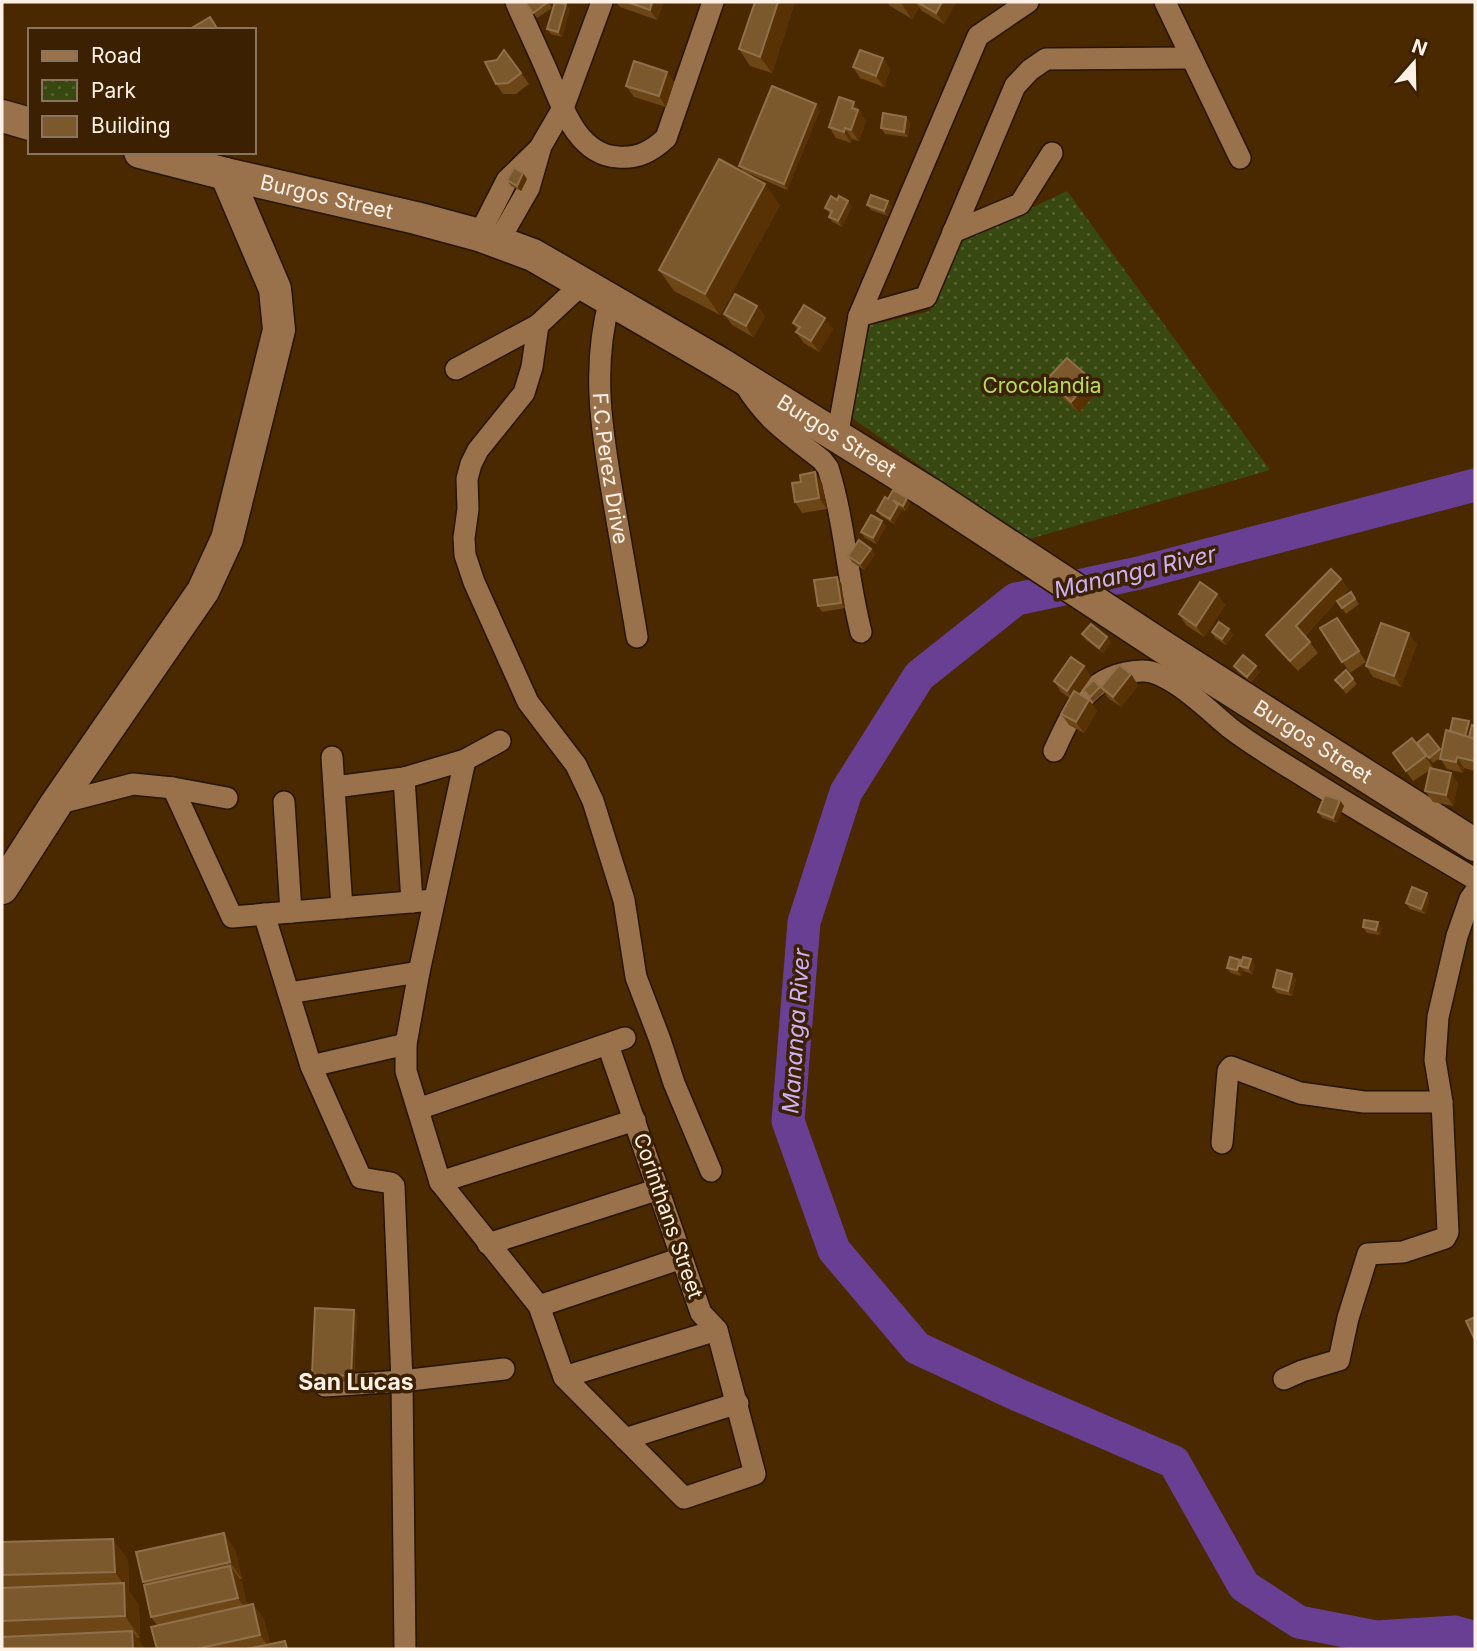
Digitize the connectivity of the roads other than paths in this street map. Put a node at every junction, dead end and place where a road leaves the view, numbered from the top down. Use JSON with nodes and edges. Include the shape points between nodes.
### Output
{"nodes":[{"id":1,"x":516,"y":2,"type":"edge"},
{"id":2,"x":602,"y":2,"type":"edge"},
{"id":3,"x":713,"y":2,"type":"edge"},
{"id":4,"x":1028,"y":2,"type":"edge"},
{"id":5,"x":1165,"y":2,"type":"edge"},
{"id":6,"x":1192,"y":58,"type":"junction"},
{"id":7,"x":563,"y":107,"type":"junction"},
{"id":8,"x":2,"y":117,"type":"edge"},
{"id":9,"x":28,"y":124,"type":"edge"},
{"id":10,"x":1052,"y":153,"type":"dead end"},
{"id":11,"x":148,"y":154,"type":"edge"},
{"id":12,"x":1240,"y":159,"type":"dead end"},
{"id":13,"x":226,"y":174,"type":"junction"},
{"id":14,"x":953,"y":232,"type":"junction"},
{"id":15,"x":489,"y":238,"type":"junction"},
{"id":16,"x":583,"y":283,"type":"junction"},
{"id":17,"x":610,"y":300,"type":"junction"},
{"id":18,"x":859,"y":316,"type":"junction"},
{"id":19,"x":538,"y":325,"type":"junction"},
{"id":20,"x":456,"y":369,"type":"dead end"},
{"id":21,"x":741,"y":377,"type":"junction"},
{"id":22,"x":837,"y":437,"type":"junction"},
{"id":23,"x":861,"y":632,"type":"dead end"},
{"id":24,"x":637,"y":637,"type":"dead end"},
{"id":25,"x":500,"y":741,"type":"dead end"},
{"id":26,"x":1054,"y":751,"type":"dead end"},
{"id":27,"x":332,"y":757,"type":"dead end"},
{"id":28,"x":465,"y":760,"type":"junction"},
{"id":29,"x":404,"y":778,"type":"junction"},
{"id":30,"x":335,"y":787,"type":"junction"},
{"id":31,"x":173,"y":788,"type":"junction"},
{"id":32,"x":227,"y":798,"type":"dead end"},
{"id":33,"x":284,"y":802,"type":"dead end"},
{"id":34,"x":56,"y":804,"type":"junction"},
{"id":35,"x":1475,"y":845,"type":"edge"},
{"id":36,"x":1475,"y":879,"type":"edge"},
{"id":37,"x":2,"y":888,"type":"edge"},
{"id":38,"x":1475,"y":892,"type":"edge"},
{"id":39,"x":434,"y":900,"type":"junction"},
{"id":40,"x":412,"y":902,"type":"junction"},
{"id":41,"x":342,"y":908,"type":"junction"},
{"id":42,"x":292,"y":912,"type":"junction"},
{"id":43,"x":264,"y":914,"type":"junction"},
{"id":44,"x":419,"y":972,"type":"junction"},
{"id":45,"x":289,"y":993,"type":"junction"},
{"id":46,"x":406,"y":1044,"type":"junction"},
{"id":47,"x":310,"y":1066,"type":"junction"},
{"id":48,"x":1442,"y":1102,"type":"junction"},
{"id":49,"x":418,"y":1109,"type":"junction"},
{"id":50,"x":635,"y":1120,"type":"junction"},
{"id":51,"x":1222,"y":1143,"type":"dead end"},
{"id":52,"x":712,"y":1171,"type":"dead end"},
{"id":53,"x":440,"y":1181,"type":"junction"},
{"id":54,"x":659,"y":1189,"type":"junction"},
{"id":55,"x":488,"y":1244,"type":"junction"},
{"id":56,"x":682,"y":1258,"type":"junction"},
{"id":57,"x":539,"y":1306,"type":"junction"},
{"id":58,"x":717,"y":1329,"type":"junction"},
{"id":59,"x":504,"y":1368,"type":"dead end"},
{"id":60,"x":564,"y":1377,"type":"junction"},
{"id":61,"x":1284,"y":1379,"type":"dead end"},
{"id":62,"x":402,"y":1381,"type":"junction"},
{"id":63,"x":325,"y":1386,"type":"dead end"},
{"id":64,"x":738,"y":1403,"type":"junction"},
{"id":65,"x":625,"y":1439,"type":"junction"},
{"id":66,"x":405,"y":1649,"type":"edge"}],
"edges":[{"from":1,"to":7,"type":"street"},
{"from":2,"to":7,"type":"street"},
{"from":3,"to":7,"type":"street","via":[[666,138],[656,148],[626,158],[595,151]]},
{"from":4,"to":18,"type":"street","via":[[978,36]]},
{"from":5,"to":6,"type":"street"},
{"from":6,"to":12,"type":"street"},
{"from":6,"to":14,"type":"street","via":[[1046,60],[1030,70],[1015,86]]},
{"from":7,"to":15,"type":"street","via":[[541,146],[507,180]]},
{"from":8,"to":9,"type":"street"},
{"from":10,"to":14,"type":"street","via":[[1020,204]]},
{"from":11,"to":13,"type":"street","name":"Burgos Street"},
{"from":13,"to":15,"type":"street","name":"Burgos Street"},
{"from":13,"to":34,"type":"street","via":[[275,289],[279,330],[227,539],[203,592]]},
{"from":14,"to":18,"type":"street","via":[[926,297]]},
{"from":15,"to":16,"type":"street","name":"Burgos Street","via":[[533,255]]},
{"from":16,"to":17,"type":"street","name":"Burgos Street"},
{"from":16,"to":19,"type":"street"},
{"from":17,"to":21,"type":"street","name":"Burgos Street"},
{"from":17,"to":24,"type":"street","name":"F.C.Perez Drive","via":[[598,367],[603,442]]},
{"from":18,"to":22,"type":"street"},
{"from":19,"to":20,"type":"street"},
{"from":19,"to":52,"type":"street","via":[[533,367],[524,393],[471,464],[466,555],[528,702],[576,765],[593,801],[624,900],[638,985]]},
{"from":21,"to":22,"type":"street","name":"Burgos Street"},
{"from":21,"to":23,"type":"street","via":[[768,416],[828,468]]},
{"from":22,"to":35,"type":"street","name":"Burgos Street"},
{"from":25,"to":28,"type":"street"},
{"from":26,"to":36,"type":"street","via":[[1074,709],[1094,686],[1117,674],[1145,671],[1164,676],[1240,736]]},
{"from":27,"to":30,"type":"street"},
{"from":28,"to":29,"type":"street"},
{"from":28,"to":39,"type":"street"},
{"from":29,"to":30,"type":"street"},
{"from":29,"to":40,"type":"street"},
{"from":30,"to":41,"type":"street"},
{"from":31,"to":32,"type":"street"},
{"from":31,"to":34,"type":"street","via":[[133,785]]},
{"from":31,"to":43,"type":"street","via":[[232,917]]},
{"from":33,"to":42,"type":"street"},
{"from":34,"to":37,"type":"street"},
{"from":38,"to":48,"type":"street","via":[[1457,936],[1438,1017],[1435,1060]]},
{"from":39,"to":40,"type":"street"},
{"from":39,"to":44,"type":"street"},
{"from":40,"to":41,"type":"street"},
{"from":41,"to":42,"type":"street"},
{"from":42,"to":43,"type":"street"},
{"from":43,"to":45,"type":"street"},
{"from":44,"to":45,"type":"street"},
{"from":44,"to":46,"type":"street"},
{"from":45,"to":47,"type":"street"},
{"from":46,"to":47,"type":"street"},
{"from":46,"to":49,"type":"street","via":[[406,1071]]},
{"from":47,"to":62,"type":"street","via":[[361,1178],[394,1186]]},
{"from":48,"to":51,"type":"street","via":[[1364,1102],[1300,1093],[1231,1068]]},
{"from":48,"to":61,"type":"street","via":[[1445,1238],[1403,1252],[1368,1254],[1339,1360]]},
{"from":49,"to":50,"type":"street","name":"Corinthans Street","via":[[617,1041]]},
{"from":49,"to":53,"type":"street"},
{"from":50,"to":53,"type":"street"},
{"from":50,"to":54,"type":"street","name":"Corinthans Street"},
{"from":53,"to":55,"type":"street"},
{"from":54,"to":55,"type":"street"},
{"from":54,"to":56,"type":"street","name":"Corinthans Street"},
{"from":55,"to":57,"type":"street"},
{"from":56,"to":57,"type":"street"},
{"from":56,"to":58,"type":"street","name":"Corinthans Street","via":[[701,1313]]},
{"from":57,"to":60,"type":"street"},
{"from":58,"to":60,"type":"street"},
{"from":58,"to":64,"type":"street","name":"Corinthans Street"},
{"from":59,"to":62,"type":"street"},
{"from":60,"to":65,"type":"street"},
{"from":62,"to":63,"type":"street"},
{"from":62,"to":66,"type":"street"},
{"from":64,"to":65,"type":"street"},
{"from":64,"to":65,"type":"street","name":"Corinthans Street","via":[[755,1474],[684,1498]]}]}
